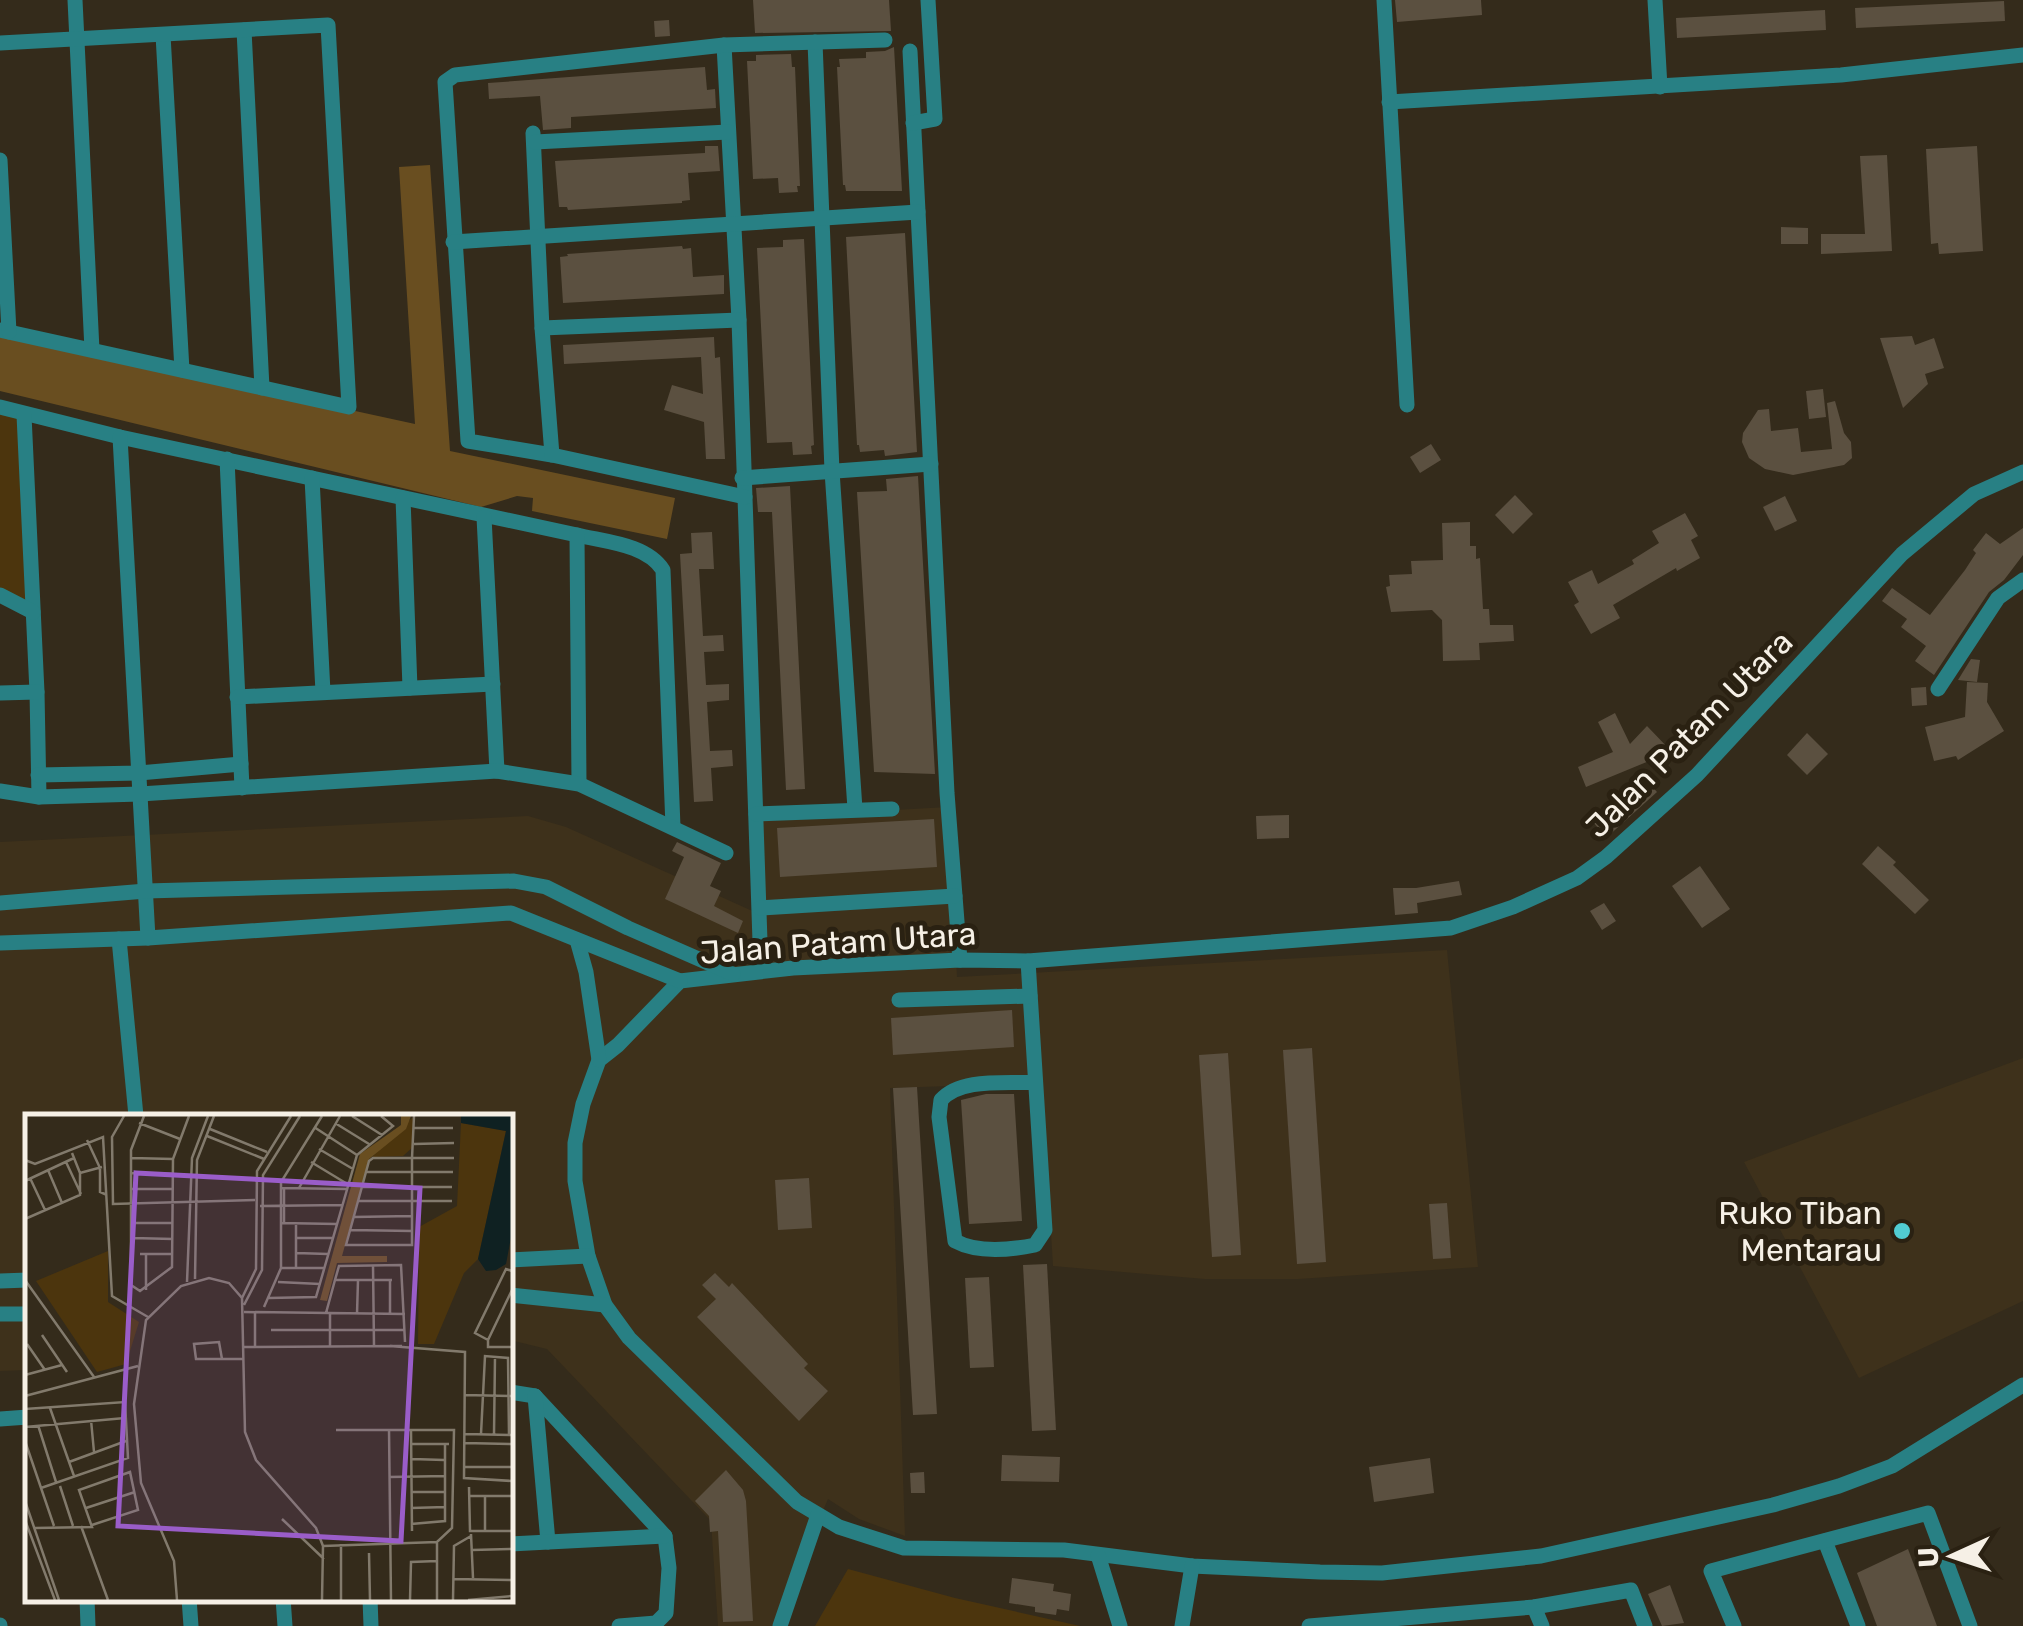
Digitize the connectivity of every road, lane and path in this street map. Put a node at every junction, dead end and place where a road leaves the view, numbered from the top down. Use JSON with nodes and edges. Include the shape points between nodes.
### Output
{"nodes":[{"id":1,"x":75,"y":0,"type":"edge"},
{"id":2,"x":928,"y":0,"type":"edge"},
{"id":3,"x":1384,"y":0,"type":"edge"},
{"id":4,"x":1655,"y":0,"type":"edge"},
{"id":5,"x":244,"y":30,"type":"junction"},
{"id":6,"x":163,"y":35,"type":"junction"},
{"id":7,"x":77,"y":39,"type":"junction"},
{"id":8,"x":886,"y":40,"type":"dead end"},
{"id":9,"x":815,"y":42,"type":"junction"},
{"id":10,"x":0,"y":44,"type":"edge"},
{"id":11,"x":724,"y":45,"type":"junction"},
{"id":12,"x":910,"y":51,"type":"dead end"},
{"id":13,"x":2023,"y":55,"type":"edge"},
{"id":14,"x":1660,"y":87,"type":"junction"},
{"id":15,"x":1389,"y":102,"type":"junction"},
{"id":16,"x":913,"y":123,"type":"junction"},
{"id":17,"x":728,"y":132,"type":"junction"},
{"id":18,"x":0,"y":160,"type":"edge"},
{"id":19,"x":918,"y":212,"type":"junction"},
{"id":20,"x":823,"y":218,"type":"junction"},
{"id":21,"x":732,"y":224,"type":"junction"},
{"id":22,"x":537,"y":236,"type":"junction"},
{"id":23,"x":454,"y":242,"type":"junction"},
{"id":24,"x":739,"y":320,"type":"junction"},
{"id":25,"x":542,"y":328,"type":"junction"},
{"id":26,"x":5,"y":331,"type":"edge"},
{"id":27,"x":92,"y":350,"type":"junction"},
{"id":28,"x":182,"y":370,"type":"junction"},
{"id":29,"x":262,"y":388,"type":"junction"},
{"id":30,"x":1408,"y":405,"type":"dead end"},
{"id":31,"x":0,"y":408,"type":"edge"},
{"id":32,"x":24,"y":414,"type":"junction"},
{"id":33,"x":120,"y":437,"type":"junction"},
{"id":34,"x":552,"y":455,"type":"junction"},
{"id":35,"x":226,"y":459,"type":"junction"},
{"id":36,"x":930,"y":464,"type":"junction"},
{"id":37,"x":832,"y":471,"type":"junction"},
{"id":38,"x":2023,"y":472,"type":"edge"},
{"id":39,"x":312,"y":478,"type":"junction"},
{"id":40,"x":742,"y":478,"type":"junction"},
{"id":41,"x":745,"y":497,"type":"junction"},
{"id":42,"x":403,"y":498,"type":"junction"},
{"id":43,"x":484,"y":517,"type":"junction"},
{"id":44,"x":576,"y":535,"type":"junction"},
{"id":45,"x":2023,"y":580,"type":"edge"},
{"id":46,"x":0,"y":595,"type":"edge"},
{"id":47,"x":34,"y":612,"type":"junction"},
{"id":48,"x":493,"y":684,"type":"junction"},
{"id":49,"x":410,"y":688,"type":"junction"},
{"id":50,"x":1938,"y":688,"type":"dead end"},
{"id":51,"x":37,"y":692,"type":"junction"},
{"id":52,"x":323,"y":692,"type":"junction"},
{"id":53,"x":0,"y":693,"type":"edge"},
{"id":54,"x":236,"y":698,"type":"junction"},
{"id":55,"x":241,"y":764,"type":"junction"},
{"id":56,"x":497,"y":771,"type":"junction"},
{"id":57,"x":139,"y":772,"type":"junction"},
{"id":58,"x":38,"y":775,"type":"junction"},
{"id":59,"x":579,"y":784,"type":"junction"},
{"id":60,"x":242,"y":788,"type":"junction"},
{"id":61,"x":0,"y":791,"type":"edge"},
{"id":62,"x":140,"y":794,"type":"junction"},
{"id":63,"x":38,"y":797,"type":"junction"},
{"id":64,"x":892,"y":809,"type":"dead end"},
{"id":65,"x":855,"y":810,"type":"junction"},
{"id":66,"x":756,"y":814,"type":"junction"},
{"id":67,"x":673,"y":828,"type":"junction"},
{"id":68,"x":726,"y":853,"type":"dead end"},
{"id":69,"x":146,"y":890,"type":"junction"},
{"id":70,"x":955,"y":896,"type":"junction"},
{"id":71,"x":0,"y":904,"type":"edge"},
{"id":72,"x":760,"y":908,"type":"junction"},
{"id":73,"x":148,"y":938,"type":"junction"},
{"id":74,"x":119,"y":939,"type":"junction"},
{"id":75,"x":577,"y":940,"type":"junction"},
{"id":76,"x":0,"y":943,"type":"edge"},
{"id":77,"x":960,"y":960,"type":"junction"},
{"id":78,"x":1028,"y":962,"type":"junction"},
{"id":79,"x":761,"y":971,"type":"junction"},
{"id":80,"x":736,"y":976,"type":"junction"},
{"id":81,"x":680,"y":981,"type":"junction"},
{"id":82,"x":1030,"y":996,"type":"junction"},
{"id":83,"x":899,"y":1000,"type":"dead end"},
{"id":84,"x":599,"y":1060,"type":"junction"},
{"id":85,"x":1035,"y":1082,"type":"junction"},
{"id":86,"x":136,"y":1114,"type":"edge"},
{"id":87,"x":588,"y":1256,"type":"junction"},
{"id":88,"x":512,"y":1260,"type":"edge"},
{"id":89,"x":25,"y":1280,"type":"edge"},
{"id":90,"x":0,"y":1281,"type":"edge"},
{"id":91,"x":512,"y":1295,"type":"edge"},
{"id":92,"x":604,"y":1306,"type":"junction"},
{"id":93,"x":2023,"y":1385,"type":"edge"},
{"id":94,"x":512,"y":1392,"type":"edge"},
{"id":95,"x":535,"y":1396,"type":"junction"},
{"id":96,"x":25,"y":1418,"type":"edge"},
{"id":97,"x":0,"y":1419,"type":"edge"},
{"id":98,"x":818,"y":1515,"type":"junction"},
{"id":99,"x":666,"y":1536,"type":"junction"},
{"id":100,"x":1825,"y":1541,"type":"junction"},
{"id":101,"x":548,"y":1542,"type":"junction"},
{"id":102,"x":512,"y":1544,"type":"edge"},
{"id":103,"x":1098,"y":1555,"type":"junction"},
{"id":104,"x":1192,"y":1566,"type":"junction"},
{"id":105,"x":87,"y":1601,"type":"edge"},
{"id":106,"x":189,"y":1601,"type":"edge"},
{"id":107,"x":284,"y":1601,"type":"edge"},
{"id":108,"x":370,"y":1601,"type":"edge"},
{"id":109,"x":1534,"y":1607,"type":"junction"},
{"id":110,"x":1404,"y":1622,"type":"edge"},
{"id":111,"x":88,"y":1626,"type":"edge"},
{"id":112,"x":191,"y":1626,"type":"edge"},
{"id":113,"x":285,"y":1626,"type":"edge"},
{"id":114,"x":371,"y":1626,"type":"edge"},
{"id":115,"x":619,"y":1626,"type":"edge"},
{"id":116,"x":780,"y":1626,"type":"edge"},
{"id":117,"x":1120,"y":1626,"type":"edge"},
{"id":118,"x":1182,"y":1626,"type":"edge"},
{"id":119,"x":1310,"y":1626,"type":"edge"},
{"id":120,"x":1542,"y":1626,"type":"edge"},
{"id":121,"x":1646,"y":1626,"type":"edge"},
{"id":122,"x":1734,"y":1626,"type":"edge"},
{"id":123,"x":1858,"y":1626,"type":"edge"},
{"id":124,"x":1970,"y":1626,"type":"edge"}],
"edges":[{"from":1,"to":7,"type":"street"},
{"from":2,"to":16,"type":"street","via":[[935,119]]},
{"from":3,"to":15,"type":"street"},
{"from":4,"to":14,"type":"street"},
{"from":5,"to":6,"type":"street"},
{"from":5,"to":29,"type":"street"},
{"from":5,"to":29,"type":"street","via":[[328,26],[348,407]]},
{"from":6,"to":7,"type":"street"},
{"from":6,"to":28,"type":"street"},
{"from":7,"to":10,"type":"street"},
{"from":7,"to":27,"type":"street"},
{"from":8,"to":9,"type":"street"},
{"from":9,"to":11,"type":"street"},
{"from":9,"to":20,"type":"street"},
{"from":11,"to":17,"type":"street"},
{"from":11,"to":23,"type":"street","via":[[450,78],[444,90]]},
{"from":12,"to":16,"type":"street"},
{"from":13,"to":14,"type":"street"},
{"from":14,"to":15,"type":"street"},
{"from":15,"to":30,"type":"street"},
{"from":16,"to":19,"type":"street"},
{"from":17,"to":21,"type":"street"},
{"from":17,"to":22,"type":"street","via":[[534,138]]},
{"from":18,"to":26,"type":"street"},
{"from":19,"to":20,"type":"street"},
{"from":19,"to":36,"type":"street"},
{"from":20,"to":21,"type":"street"},
{"from":20,"to":37,"type":"street"},
{"from":21,"to":22,"type":"street"},
{"from":21,"to":24,"type":"street"},
{"from":22,"to":23,"type":"street"},
{"from":22,"to":25,"type":"street"},
{"from":23,"to":34,"type":"street","via":[[468,441]]},
{"from":24,"to":25,"type":"street"},
{"from":24,"to":40,"type":"street"},
{"from":25,"to":34,"type":"street"},
{"from":26,"to":27,"type":"street"},
{"from":27,"to":28,"type":"street"},
{"from":28,"to":29,"type":"street"},
{"from":31,"to":32,"type":"street"},
{"from":32,"to":33,"type":"street"},
{"from":32,"to":47,"type":"street"},
{"from":33,"to":35,"type":"street"},
{"from":33,"to":57,"type":"street"},
{"from":34,"to":41,"type":"street"},
{"from":35,"to":39,"type":"street"},
{"from":35,"to":54,"type":"street"},
{"from":36,"to":37,"type":"street"},
{"from":36,"to":70,"type":"street"},
{"from":37,"to":40,"type":"street"},
{"from":37,"to":65,"type":"street"},
{"from":38,"to":78,"type":"street","name":"Jalan Patam Utara","via":[[1974,494],[1902,554],[1697,775],[1577,878],[1450,928]]},
{"from":39,"to":42,"type":"street"},
{"from":39,"to":52,"type":"street"},
{"from":40,"to":41,"type":"street"},
{"from":41,"to":66,"type":"street"},
{"from":42,"to":43,"type":"street"},
{"from":42,"to":49,"type":"street"},
{"from":43,"to":44,"type":"street"},
{"from":43,"to":48,"type":"street"},
{"from":44,"to":59,"type":"street"},
{"from":44,"to":67,"type":"street","via":[[634,549],[663,570]]},
{"from":45,"to":50,"type":"street","via":[[1998,598]]},
{"from":46,"to":47,"type":"street"},
{"from":47,"to":51,"type":"street"},
{"from":48,"to":49,"type":"street"},
{"from":48,"to":56,"type":"street"},
{"from":49,"to":52,"type":"street"},
{"from":51,"to":53,"type":"street"},
{"from":51,"to":58,"type":"street"},
{"from":52,"to":54,"type":"street"},
{"from":54,"to":55,"type":"street"},
{"from":55,"to":57,"type":"street"},
{"from":55,"to":60,"type":"street"},
{"from":56,"to":59,"type":"street"},
{"from":56,"to":60,"type":"street"},
{"from":57,"to":58,"type":"street"},
{"from":57,"to":62,"type":"street"},
{"from":58,"to":63,"type":"street"},
{"from":59,"to":67,"type":"street"},
{"from":60,"to":62,"type":"street"},
{"from":61,"to":63,"type":"street"},
{"from":62,"to":63,"type":"street"},
{"from":62,"to":69,"type":"street"},
{"from":64,"to":65,"type":"street"},
{"from":65,"to":66,"type":"street"},
{"from":66,"to":72,"type":"street"},
{"from":67,"to":68,"type":"street"},
{"from":69,"to":71,"type":"street"},
{"from":69,"to":73,"type":"street"},
{"from":69,"to":80,"type":"street","via":[[514,880],[546,887]]},
{"from":70,"to":72,"type":"street"},
{"from":70,"to":77,"type":"street"},
{"from":72,"to":79,"type":"street"},
{"from":73,"to":74,"type":"street"},
{"from":73,"to":75,"type":"street","via":[[511,914]]},
{"from":74,"to":76,"type":"street"},
{"from":74,"to":86,"type":"street"},
{"from":75,"to":81,"type":"street"},
{"from":75,"to":84,"type":"street"},
{"from":77,"to":78,"type":"street","name":"Jalan Patam Utara"},
{"from":77,"to":79,"type":"street","name":"Jalan Patam Utara"},
{"from":78,"to":82,"type":"street"},
{"from":79,"to":80,"type":"street","name":"Jalan Patam Utara"},
{"from":80,"to":81,"type":"street","name":"Jalan Patam Utara"},
{"from":81,"to":84,"type":"street","name":"Jalan Patam Utara"},
{"from":82,"to":83,"type":"street"},
{"from":82,"to":85,"type":"street"},
{"from":84,"to":87,"type":"street","name":"Jalan Patam Utara","via":[[575,1143]]},
{"from":85,"to":85,"type":"street","via":[[970,1086],[941,1100],[954,1241],[960,1244],[1027,1247],[1045,1230]]},
{"from":87,"to":88,"type":"street"},
{"from":87,"to":92,"type":"street","name":"Jalan Patam Utara"},
{"from":89,"to":90,"type":"street"},
{"from":91,"to":92,"type":"street"},
{"from":92,"to":98,"type":"street","name":"Jalan Patam Utara","via":[[628,1338]]},
{"from":93,"to":104,"type":"street","name":"Jalan Patam Utara","via":[[1892,1466],[1839,1486],[1542,1556],[1382,1573]]},
{"from":94,"to":95,"type":"street"},
{"from":95,"to":99,"type":"street"},
{"from":95,"to":101,"type":"street"},
{"from":96,"to":97,"type":"street"},
{"from":98,"to":103,"type":"street","name":"Jalan Patam Utara","via":[[904,1548]]},
{"from":98,"to":116,"type":"street"},
{"from":99,"to":101,"type":"street"},
{"from":99,"to":115,"type":"street","via":[[666,1613],[656,1623]]},
{"from":100,"to":122,"type":"street","via":[[1712,1571]]},
{"from":100,"to":123,"type":"street"},
{"from":100,"to":124,"type":"street","via":[[1928,1513]]},
{"from":101,"to":102,"type":"street"},
{"from":103,"to":104,"type":"street","name":"Jalan Patam Utara"},
{"from":103,"to":117,"type":"street"},
{"from":104,"to":118,"type":"street"},
{"from":105,"to":111,"type":"street"},
{"from":106,"to":112,"type":"street"},
{"from":107,"to":113,"type":"street"},
{"from":108,"to":114,"type":"street"},
{"from":109,"to":110,"type":"street"},
{"from":109,"to":120,"type":"street"},
{"from":109,"to":121,"type":"street","via":[[1631,1590]]},
{"from":110,"to":119,"type":"street"}]}
